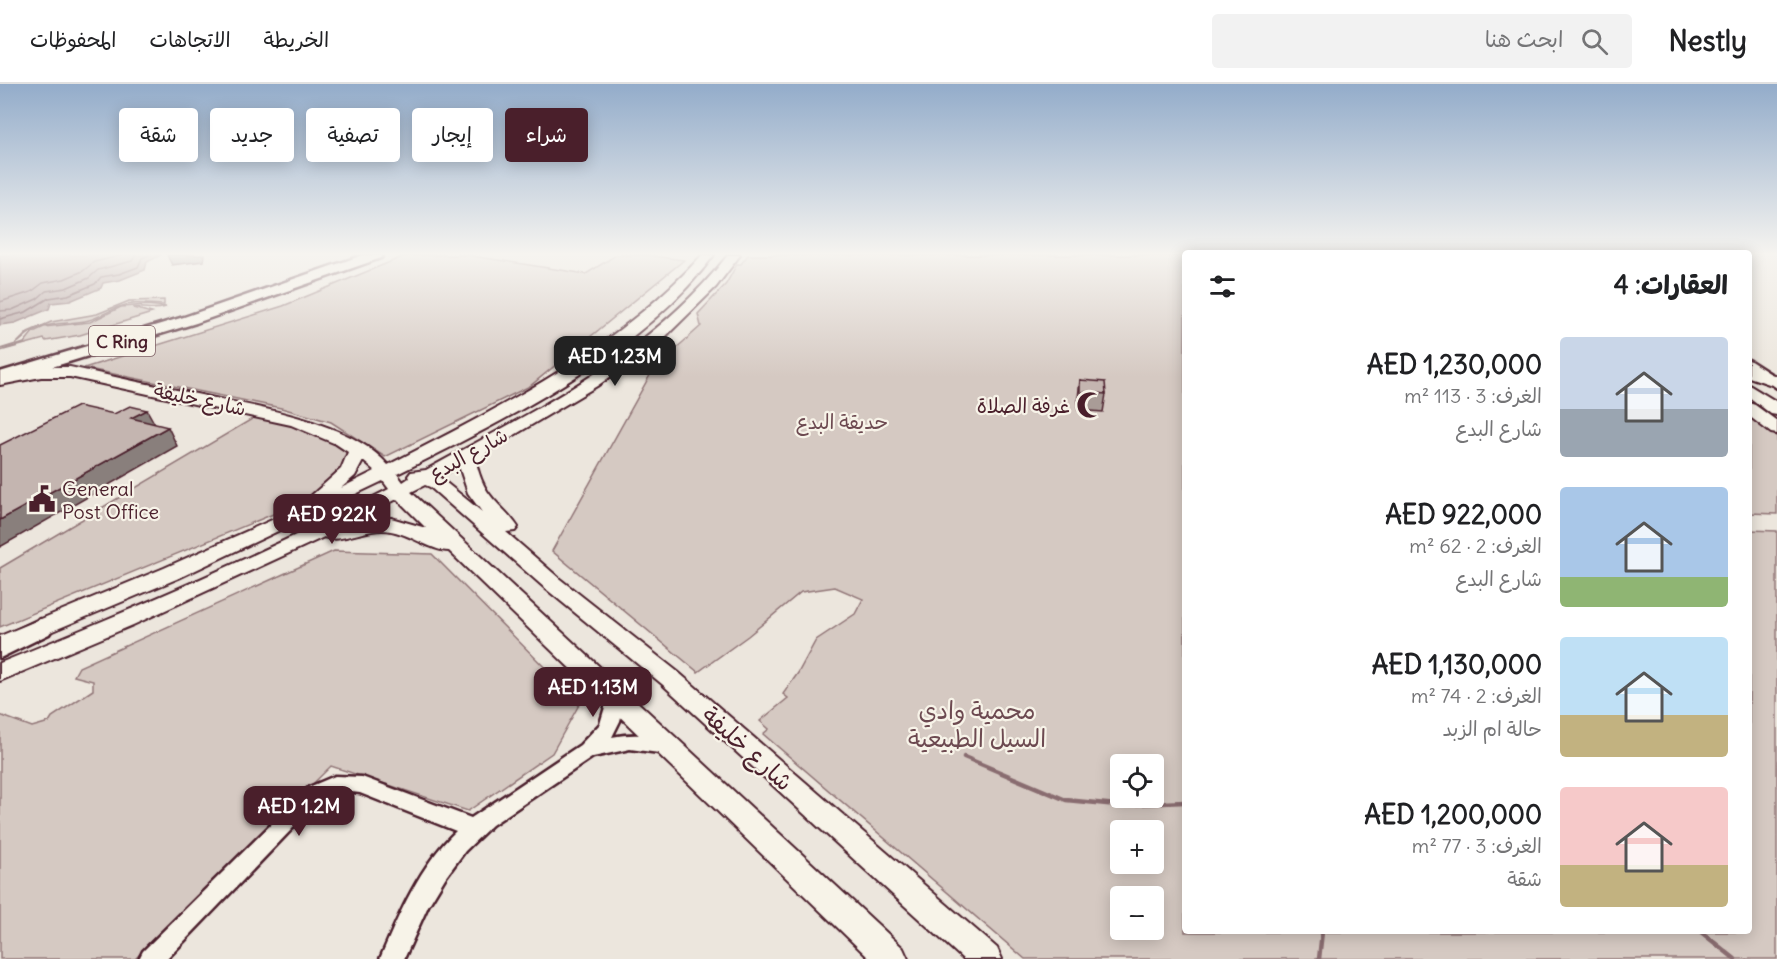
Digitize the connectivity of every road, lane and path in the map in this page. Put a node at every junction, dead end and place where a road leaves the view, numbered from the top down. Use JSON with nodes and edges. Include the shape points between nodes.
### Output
{"nodes":[{"id":1,"x":228,"y":296,"type":"edge"},
{"id":2,"x":259,"y":296,"type":"edge"},
{"id":3,"x":669,"y":296,"type":"edge"},
{"id":4,"x":700,"y":296,"type":"edge"},
{"id":5,"x":650,"y":313,"type":"junction"},
{"id":6,"x":1752,"y":366,"type":"edge"},
{"id":7,"x":0,"y":367,"type":"edge"},
{"id":8,"x":1752,"y":373,"type":"edge"},
{"id":9,"x":0,"y":379,"type":"edge"},
{"id":10,"x":1774,"y":382,"type":"edge"},
{"id":11,"x":1752,"y":392,"type":"edge"},
{"id":12,"x":1752,"y":410,"type":"edge"},
{"id":13,"x":1777,"y":410,"type":"edge"},
{"id":14,"x":1777,"y":429,"type":"edge"},
{"id":15,"x":485,"y":445,"type":"junction"},
{"id":16,"x":358,"y":450,"type":"junction"},
{"id":17,"x":386,"y":473,"type":"junction"},
{"id":18,"x":420,"y":476,"type":"junction"},
{"id":19,"x":400,"y":490,"type":"junction"},
{"id":20,"x":270,"y":529,"type":"junction"},
{"id":21,"x":463,"y":551,"type":"junction"},
{"id":22,"x":246,"y":566,"type":"junction"},
{"id":23,"x":553,"y":584,"type":"junction"},
{"id":24,"x":40,"y":628,"type":"junction"},
{"id":25,"x":0,"y":645,"type":"edge"},
{"id":26,"x":0,"y":650,"type":"edge"},
{"id":27,"x":0,"y":672,"type":"edge"},
{"id":28,"x":616,"y":695,"type":"junction"},
{"id":29,"x":669,"y":746,"type":"junction"},
{"id":30,"x":587,"y":751,"type":"junction"},
{"id":31,"x":474,"y":828,"type":"junction"},
{"id":32,"x":151,"y":959,"type":"edge"},
{"id":33,"x":392,"y":959,"type":"edge"},
{"id":34,"x":892,"y":959,"type":"edge"},
{"id":35,"x":986,"y":959,"type":"edge"}],
"edges":[{"from":1,"to":7,"type":"highway","number":"C Ring"},
{"from":2,"to":9,"type":"highway","number":"C Ring"},
{"from":3,"to":5,"type":"main road","name":"شارع البدع"},
{"from":4,"to":15,"type":"main road","name":"شارع البدع","via":[[624,360]]},
{"from":5,"to":17,"type":"main road","name":"شارع البدع","via":[[561,377]]},
{"from":5,"to":18,"type":"main road","via":[[650,323],[604,362]]},
{"from":6,"to":10,"type":"street"},
{"from":8,"to":10,"type":"main road"},
{"from":9,"to":16,"type":"main road","name":"شارع خليفة","via":[[41,372],[76,373],[296,421],[324,430]]},
{"from":11,"to":13,"type":"main road"},
{"from":12,"to":14,"type":"main road"},
{"from":15,"to":18,"type":"main road","name":"شارع البدع"},
{"from":15,"to":23,"type":"main road","via":[[468,466],[477,493],[548,562]]},
{"from":16,"to":17,"type":"main road","name":"شارع خليفة"},
{"from":16,"to":20,"type":"main road","via":[[351,469],[342,479]]},
{"from":17,"to":18,"type":"main road","name":"شارع خليفة"},
{"from":17,"to":19,"type":"main road","name":"شارع خليفة"},
{"from":17,"to":20,"type":"main road","name":"شارع البدع"},
{"from":18,"to":19,"type":"main road","name":"شارع البدع"},
{"from":18,"to":23,"type":"main road","name":"شارع خليفة","via":[[437,483]]},
{"from":19,"to":21,"type":"main road","name":"شارع خليفة"},
{"from":19,"to":22,"type":"main road","name":"شارع البدع"},
{"from":20,"to":24,"type":"main road","name":"شارع البدع"},
{"from":21,"to":22,"type":"main road","via":[[409,527],[382,524],[342,531],[273,560]]},
{"from":21,"to":28,"type":"main road","name":"شارع خليفة"},
{"from":22,"to":27,"type":"main road","name":"شارع البدع"},
{"from":23,"to":35,"type":"main road","name":"شارع خليفة","via":[[670,678]]},
{"from":24,"to":25,"type":"main road","name":"شارع البدع"},
{"from":24,"to":26,"type":"highway"},
{"from":28,"to":29,"type":"main road","name":"شارع خليفة"},
{"from":28,"to":30,"type":"street","via":[[611,724]]},
{"from":29,"to":30,"type":"street","via":[[630,741]]},
{"from":29,"to":34,"type":"main road","name":"شارع خليفة"},
{"from":30,"to":31,"type":"street"},
{"from":31,"to":32,"type":"street","via":[[362,785],[347,782],[322,788]]},
{"from":31,"to":33,"type":"street","via":[[423,891]]}]}
